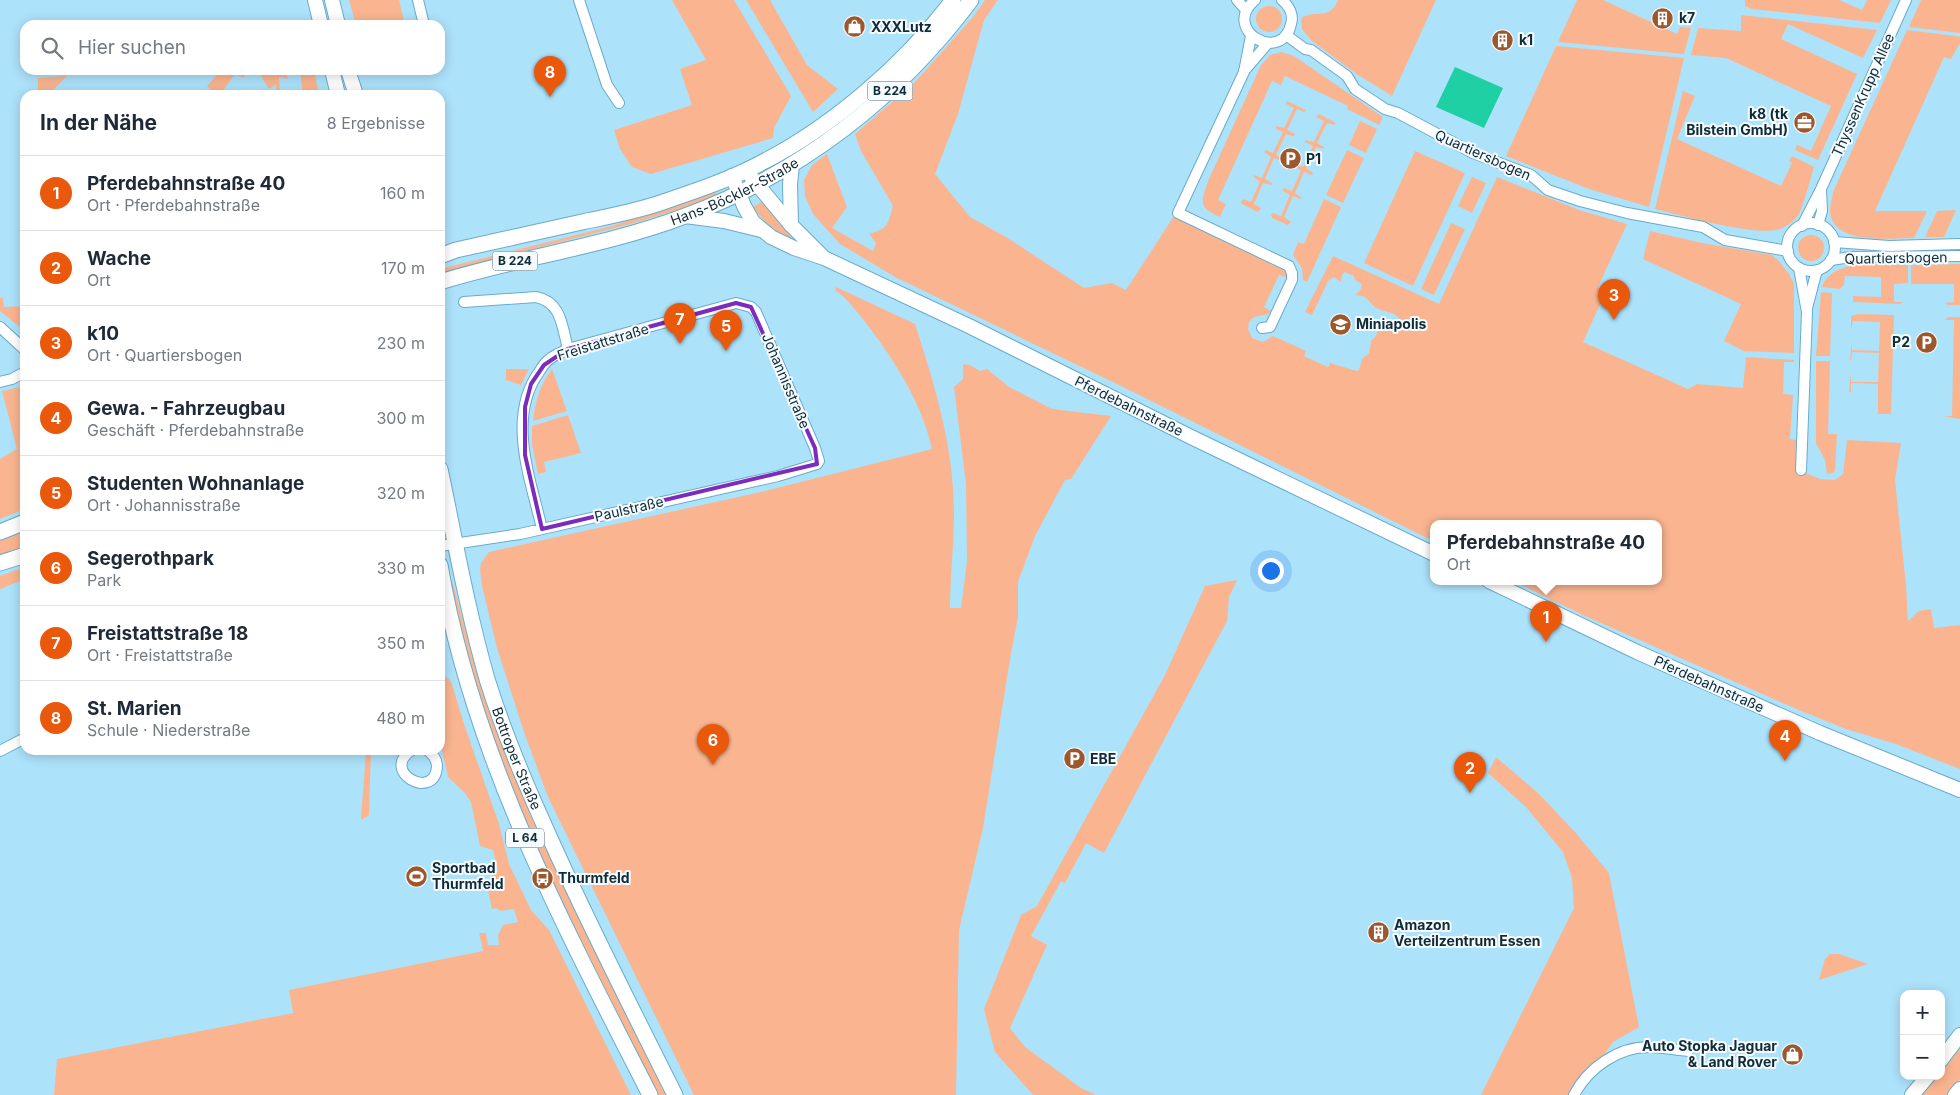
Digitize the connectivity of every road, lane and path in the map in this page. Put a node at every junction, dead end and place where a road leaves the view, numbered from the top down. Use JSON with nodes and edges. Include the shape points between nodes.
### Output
{"nodes":[{"id":1,"x":315,"y":0,"type":"edge"},
{"id":2,"x":332,"y":0,"type":"edge"},
{"id":3,"x":418,"y":0,"type":"edge"},
{"id":4,"x":579,"y":0,"type":"edge"},
{"id":5,"x":938,"y":0,"type":"edge"},
{"id":6,"x":953,"y":0,"type":"edge"},
{"id":7,"x":971,"y":0,"type":"edge"},
{"id":8,"x":1237,"y":0,"type":"edge"},
{"id":9,"x":1255,"y":0,"type":"edge"},
{"id":10,"x":1906,"y":0,"type":"edge"},
{"id":11,"x":1285,"y":1,"type":"edge"},
{"id":12,"x":1246,"y":10,"type":"junction"},
{"id":13,"x":942,"y":15,"type":"junction"},
{"id":14,"x":320,"y":20,"type":"edge"},
{"id":15,"x":337,"y":20,"type":"edge"},
{"id":16,"x":423,"y":20,"type":"edge"},
{"id":17,"x":1286,"y":35,"type":"junction"},
{"id":18,"x":1251,"y":36,"type":"junction"},
{"id":19,"x":1268,"y":43,"type":"junction"},
{"id":20,"x":1244,"y":72,"type":"junction"},
{"id":21,"x":333,"y":75,"type":"edge"},
{"id":22,"x":350,"y":75,"type":"edge"},
{"id":23,"x":337,"y":90,"type":"edge"},
{"id":24,"x":354,"y":90,"type":"edge"},
{"id":25,"x":619,"y":103,"type":"dead end"},
{"id":26,"x":792,"y":165,"type":"junction"},
{"id":27,"x":738,"y":173,"type":"junction"},
{"id":28,"x":757,"y":183,"type":"junction"},
{"id":29,"x":1821,"y":190,"type":"junction"},
{"id":30,"x":738,"y":193,"type":"junction"},
{"id":31,"x":685,"y":216,"type":"junction"},
{"id":32,"x":791,"y":225,"type":"junction"},
{"id":33,"x":1818,"y":225,"type":"junction"},
{"id":34,"x":1802,"y":226,"type":"junction"},
{"id":35,"x":761,"y":230,"type":"junction"},
{"id":36,"x":1834,"y":242,"type":"junction"},
{"id":37,"x":1960,"y":244,"type":"edge"},
{"id":38,"x":445,"y":247,"type":"edge"},
{"id":39,"x":456,"y":250,"type":"junction"},
{"id":40,"x":1788,"y":251,"type":"junction"},
{"id":41,"x":445,"y":254,"type":"edge"},
{"id":42,"x":1960,"y":256,"type":"edge"},
{"id":43,"x":824,"y":258,"type":"junction"},
{"id":44,"x":1831,"y":260,"type":"junction"},
{"id":45,"x":1799,"y":268,"type":"junction"},
{"id":46,"x":1817,"y":270,"type":"junction"},
{"id":47,"x":445,"y":280,"type":"edge"},
{"id":48,"x":464,"y":302,"type":"dead end"},
{"id":49,"x":744,"y":304,"type":"joint"},
{"id":50,"x":1806,"y":312,"type":"junction"},
{"id":51,"x":0,"y":327,"type":"edge"},
{"id":52,"x":1262,"y":328,"type":"dead end"},
{"id":53,"x":20,"y":345,"type":"edge"},
{"id":54,"x":568,"y":350,"type":"junction"},
{"id":55,"x":20,"y":375,"type":"edge"},
{"id":56,"x":0,"y":382,"type":"edge"},
{"id":57,"x":817,"y":464,"type":"joint"},
{"id":58,"x":1801,"y":470,"type":"dead end"},
{"id":59,"x":445,"y":523,"type":"edge"},
{"id":60,"x":20,"y":524,"type":"edge"},
{"id":61,"x":542,"y":529,"type":"junction"},
{"id":62,"x":0,"y":532,"type":"edge"},
{"id":63,"x":447,"y":545,"type":"edge"},
{"id":64,"x":1430,"y":552,"type":"edge"},
{"id":65,"x":20,"y":557,"type":"edge"},
{"id":66,"x":0,"y":563,"type":"edge"},
{"id":67,"x":1497,"y":585,"type":"edge"},
{"id":68,"x":445,"y":588,"type":"edge"},
{"id":69,"x":20,"y":741,"type":"edge"},
{"id":70,"x":0,"y":751,"type":"edge"},
{"id":71,"x":407,"y":755,"type":"edge"},
{"id":72,"x":433,"y":755,"type":"edge"},
{"id":73,"x":1960,"y":790,"type":"edge"},
{"id":74,"x":1960,"y":1035,"type":"edge"},
{"id":75,"x":1688,"y":1052,"type":"dead end"},
{"id":76,"x":1945,"y":1055,"type":"edge"},
{"id":77,"x":1925,"y":1080,"type":"edge"},
{"id":78,"x":1960,"y":1089,"type":"edge"},
{"id":79,"x":650,"y":1095,"type":"edge"},
{"id":80,"x":675,"y":1095,"type":"edge"},
{"id":81,"x":1574,"y":1095,"type":"edge"},
{"id":82,"x":1912,"y":1095,"type":"edge"},
{"id":83,"x":1955,"y":1095,"type":"edge"}],
"edges":[{"from":1,"to":14,"type":"street"},
{"from":2,"to":15,"type":"street"},
{"from":3,"to":16,"type":"street"},
{"from":4,"to":25,"type":"street","via":[[607,85]]},
{"from":5,"to":13,"type":"main road"},
{"from":6,"to":13,"type":"main road","name":"Hans-Böckler-Straße","number":"B 224"},
{"from":7,"to":26,"type":"main road","name":"Hans-Böckler-Straße","number":"B 224","via":[[946,32],[877,104]]},
{"from":8,"to":12,"type":"street"},
{"from":9,"to":12,"type":"street"},
{"from":10,"to":29,"type":"street","name":"ThyssenKrupp Allee"},
{"from":11,"to":17,"type":"street","via":[[1292,18]]},
{"from":12,"to":18,"type":"street","via":[[1245,26]]},
{"from":13,"to":27,"type":"main road","name":"Hans-Böckler-Straße","number":"B 224","via":[[865,93],[803,139]]},
{"from":17,"to":19,"type":"street"},
{"from":17,"to":40,"type":"street","name":"Quartiersbogen","via":[[1347,76],[1355,90],[1385,109],[1473,153],[1531,175],[1548,190],[1630,214],[1703,227],[1725,240]]},
{"from":18,"to":19,"type":"street"},
{"from":18,"to":20,"type":"street"},
{"from":19,"to":20,"type":"street"},
{"from":20,"to":52,"type":"street","via":[[1178,213],[1289,266],[1292,280],[1270,327]]},
{"from":21,"to":23,"type":"street"},
{"from":22,"to":24,"type":"street"},
{"from":26,"to":28,"type":"main road","name":"Hans-Böckler-Straße","number":"B 224"},
{"from":26,"to":32,"type":"street"},
{"from":27,"to":28,"type":"street","name":"Pferdebahnstraße"},
{"from":27,"to":30,"type":"street","name":"Pferdebahnstraße"},
{"from":27,"to":39,"type":"main road","name":"Hans-Böckler-Straße","number":"B 224","via":[[631,212]]},
{"from":28,"to":30,"type":"main road","name":"Hans-Böckler-Straße","number":"B 224"},
{"from":28,"to":32,"type":"street","name":"Pferdebahnstraße"},
{"from":29,"to":33,"type":"street","name":"ThyssenKrupp Allee","via":[[1822,211]]},
{"from":29,"to":34,"type":"street","name":"ThyssenKrupp Allee"},
{"from":30,"to":31,"type":"main road","name":"Hans-Böckler-Straße","number":"B 224"},
{"from":30,"to":35,"type":"street","name":"Pferdebahnstraße","via":[[753,222]]},
{"from":31,"to":35,"type":"street","via":[[724,220]]},
{"from":31,"to":47,"type":"main road","name":"Hans-Böckler-Straße","number":"B 224"},
{"from":32,"to":43,"type":"street","name":"Pferdebahnstraße"},
{"from":33,"to":34,"type":"street"},
{"from":33,"to":36,"type":"street","via":[[1828,231]]},
{"from":34,"to":40,"type":"street","via":[[1790,238]]},
{"from":35,"to":43,"type":"street","name":"Pferdebahnstraße"},
{"from":36,"to":37,"type":"street","name":"Quartiersbogen","via":[[1889,246]]},
{"from":36,"to":44,"type":"street"},
{"from":38,"to":39,"type":"street"},
{"from":39,"to":41,"type":"main road","name":"Hans-Böckler-Straße","number":"B 224"},
{"from":40,"to":45,"type":"street"},
{"from":42,"to":44,"type":"street","name":"Quartiersbogen"},
{"from":43,"to":64,"type":"street","name":"Pferdebahnstraße"},
{"from":44,"to":46,"type":"street","via":[[1827,266]]},
{"from":45,"to":46,"type":"street"},
{"from":45,"to":50,"type":"street"},
{"from":46,"to":50,"type":"street"},
{"from":48,"to":54,"type":"street","via":[[544,299],[558,313]]},
{"from":49,"to":54,"type":"street","name":"Freistattstraße","via":[[736,303]]},
{"from":49,"to":57,"type":"street","name":"Johannisstraße","via":[[756,312],[815,448]]},
{"from":50,"to":58,"type":"street"},
{"from":51,"to":53,"type":"street"},
{"from":54,"to":61,"type":"street","name":"Freistattstraße","via":[[544,365],[531,384],[525,407],[525,456]]},
{"from":55,"to":56,"type":"street"},
{"from":57,"to":61,"type":"street","name":"Paulstraße","via":[[778,476]]},
{"from":59,"to":63,"type":"main road","number":"L 64"},
{"from":60,"to":62,"type":"main road"},
{"from":61,"to":63,"type":"street","name":"Paulstraße"},
{"from":63,"to":80,"type":"main road","name":"Bottroper Straße","number":"L 64","via":[[462,583],[488,680],[527,788],[572,888]]},
{"from":65,"to":66,"type":"main road"},
{"from":67,"to":73,"type":"street","name":"Pferdebahnstraße","via":[[1637,652]]},
{"from":68,"to":79,"type":"main road","name":"Bottroper Straße","number":"L 64","via":[[472,695],[506,796],[546,886]]},
{"from":69,"to":70,"type":"street"},
{"from":71,"to":72,"type":"street","via":[[403,759],[402,770],[408,779],[419,783],[429,780],[435,773],[437,768]]},
{"from":74,"to":76,"type":"street"},
{"from":75,"to":81,"type":"street","via":[[1648,1047],[1624,1052],[1595,1069]]},
{"from":77,"to":82,"type":"street"},
{"from":78,"to":83,"type":"street"}]}
